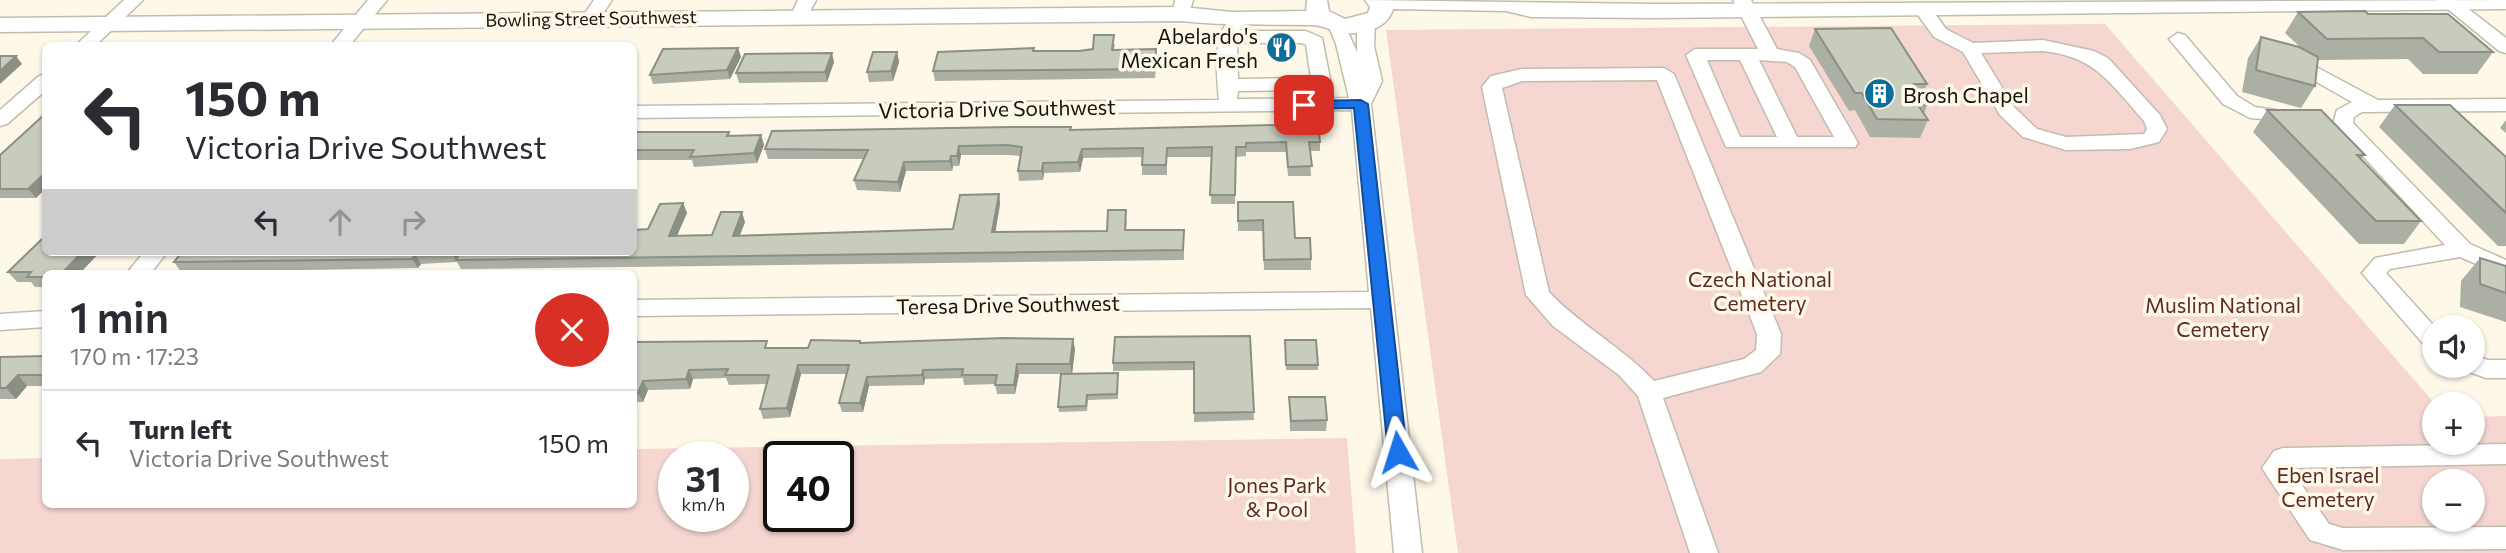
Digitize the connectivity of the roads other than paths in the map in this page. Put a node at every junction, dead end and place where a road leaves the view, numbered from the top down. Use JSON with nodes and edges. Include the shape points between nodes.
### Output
{"nodes":[{"id":1,"x":134,"y":0,"type":"edge"},
{"id":2,"x":377,"y":0,"type":"edge"},
{"id":3,"x":2448,"y":1,"type":"edge"},
{"id":4,"x":2160,"y":2,"type":"edge"},
{"id":5,"x":2263,"y":2,"type":"edge"},
{"id":6,"x":2338,"y":2,"type":"edge"},
{"id":7,"x":2506,"y":2,"type":"edge"},
{"id":8,"x":1653,"y":5,"type":"edge"},
{"id":9,"x":1744,"y":5,"type":"edge"},
{"id":10,"x":1909,"y":5,"type":"edge"},
{"id":11,"x":803,"y":8,"type":"edge"},
{"id":12,"x":597,"y":9,"type":"edge"},
{"id":13,"x":1189,"y":10,"type":"edge"},
{"id":14,"x":1375,"y":10,"type":"edge"},
{"id":15,"x":1324,"y":11,"type":"edge"},
{"id":16,"x":1244,"y":19,"type":"junction"},
{"id":17,"x":360,"y":21,"type":"junction"},
{"id":18,"x":108,"y":24,"type":"junction"},
{"id":19,"x":0,"y":25,"type":"edge"},
{"id":20,"x":1228,"y":39,"type":"junction"},
{"id":21,"x":2178,"y":39,"type":"dead end"},
{"id":22,"x":88,"y":42,"type":"edge"},
{"id":23,"x":342,"y":42,"type":"edge"},
{"id":24,"x":2506,"y":47,"type":"edge"},
{"id":25,"x":2269,"y":48,"type":"edge"},
{"id":26,"x":1972,"y":50,"type":"junction"},
{"id":27,"x":1748,"y":54,"type":"junction"},
{"id":28,"x":1770,"y":54,"type":"junction"},
{"id":29,"x":1664,"y":74,"type":"junction"},
{"id":30,"x":1703,"y":74,"type":"junction"},
{"id":31,"x":42,"y":83,"type":"edge"},
{"id":32,"x":1228,"y":87,"type":"junction"},
{"id":33,"x":1361,"y":104,"type":"junction"},
{"id":34,"x":2443,"y":104,"type":"junction"},
{"id":35,"x":2373,"y":105,"type":"junction"},
{"id":36,"x":2506,"y":105,"type":"edge"},
{"id":37,"x":637,"y":113,"type":"edge"},
{"id":38,"x":0,"y":120,"type":"edge"},
{"id":39,"x":2330,"y":123,"type":"junction"},
{"id":40,"x":2470,"y":130,"type":"edge"},
{"id":41,"x":1733,"y":143,"type":"junction"},
{"id":42,"x":1790,"y":143,"type":"junction"},
{"id":43,"x":1703,"y":169,"type":"junction"},
{"id":44,"x":2462,"y":249,"type":"junction"},
{"id":45,"x":153,"y":256,"type":"edge"},
{"id":46,"x":2506,"y":269,"type":"edge"},
{"id":47,"x":141,"y":270,"type":"edge"},
{"id":48,"x":1382,"y":300,"type":"junction"},
{"id":49,"x":637,"y":308,"type":"edge"},
{"id":50,"x":42,"y":319,"type":"edge"},
{"id":51,"x":0,"y":322,"type":"edge"},
{"id":52,"x":2422,"y":327,"type":"edge"},
{"id":53,"x":2485,"y":369,"type":"edge"},
{"id":54,"x":2506,"y":369,"type":"edge"},
{"id":55,"x":1649,"y":393,"type":"junction"},
{"id":56,"x":2506,"y":454,"type":"edge"},
{"id":57,"x":2506,"y":538,"type":"edge"},
{"id":58,"x":1408,"y":553,"type":"edge"},
{"id":59,"x":1704,"y":553,"type":"edge"}],
"edges":[{"from":1,"to":18,"type":"street"},
{"from":2,"to":17,"type":"street"},
{"from":3,"to":6,"type":"main road"},
{"from":3,"to":7,"type":"main road"},
{"from":3,"to":24,"type":"street"},
{"from":4,"to":5,"type":"main road"},
{"from":4,"to":10,"type":"main road"},
{"from":5,"to":6,"type":"main road"},
{"from":8,"to":9,"type":"main road"},
{"from":8,"to":14,"type":"main road","via":[[1531,10],[1520,15]]},
{"from":9,"to":10,"type":"main road"},
{"from":9,"to":28,"type":"street"},
{"from":10,"to":26,"type":"street","via":[[1940,33]]},
{"from":11,"to":12,"type":"main road","name":"Bowling Street Southwest"},
{"from":11,"to":13,"type":"main road","name":"Bowling Street Southwest"},
{"from":12,"to":17,"type":"main road","name":"Bowling Street Southwest"},
{"from":13,"to":15,"type":"main road","name":"Bowling Street Southwest"},
{"from":13,"to":16,"type":"main road","name":"Bowling Street Southwest"},
{"from":13,"to":20,"type":"street"},
{"from":14,"to":15,"type":"main road"},
{"from":14,"to":33,"type":"street","via":[[1365,46],[1372,81]]},
{"from":15,"to":16,"type":"main road","name":"Bowling Street Southwest"},
{"from":15,"to":33,"type":"street","via":[[1344,35],[1353,90]]},
{"from":16,"to":20,"type":"street","via":[[1230,29]]},
{"from":17,"to":18,"type":"main road","name":"Bowling Street Southwest"},
{"from":17,"to":23,"type":"street"},
{"from":18,"to":19,"type":"main road","name":"Bowling Street Southwest"},
{"from":18,"to":22,"type":"street"},
{"from":20,"to":32,"type":"street"},
{"from":20,"to":32,"type":"street","via":[[1306,37],[1315,42],[1321,84]]},
{"from":21,"to":39,"type":"street","via":[[2242,108]]},
{"from":25,"to":35,"type":"street"},
{"from":26,"to":26,"type":"street","via":[[2013,119],[2043,141],[2059,145],[2139,143],[2152,138],[2157,129],[2153,118],[2091,56],[2053,45]]},
{"from":27,"to":28,"type":"street"},
{"from":27,"to":30,"type":"street","via":[[1695,55]]},
{"from":27,"to":42,"type":"street"},
{"from":28,"to":42,"type":"street","via":[[1804,64],[1849,143]]},
{"from":29,"to":30,"type":"street"},
{"from":29,"to":43,"type":"street"},
{"from":29,"to":55,"type":"street","via":[[1522,75],[1498,80],[1492,87],[1538,295],[1561,320],[1628,369]]},
{"from":30,"to":41,"type":"street"},
{"from":31,"to":38,"type":"street"},
{"from":32,"to":33,"type":"street","name":"Victoria Drive Southwest"},
{"from":32,"to":37,"type":"street","name":"Victoria Drive Southwest"},
{"from":33,"to":48,"type":"street"},
{"from":34,"to":35,"type":"street"},
{"from":34,"to":36,"type":"street"},
{"from":34,"to":40,"type":"street"},
{"from":35,"to":39,"type":"street","via":[[2358,106]]},
{"from":39,"to":44,"type":"street"},
{"from":41,"to":42,"type":"street"},
{"from":41,"to":43,"type":"street"},
{"from":43,"to":55,"type":"street","via":[[1769,334],[1768,354],[1752,366]]},
{"from":44,"to":46,"type":"street"},
{"from":44,"to":52,"type":"street","via":[[2383,263],[2374,272]]},
{"from":45,"to":47,"type":"street"},
{"from":48,"to":49,"type":"street","name":"Teresa Drive Southwest"},
{"from":48,"to":58,"type":"street"},
{"from":50,"to":51,"type":"street"},
{"from":53,"to":54,"type":"street"},
{"from":55,"to":59,"type":"street"},
{"from":56,"to":57,"type":"street","via":[[2283,458],[2276,468],[2320,531],[2343,540]]}]}
